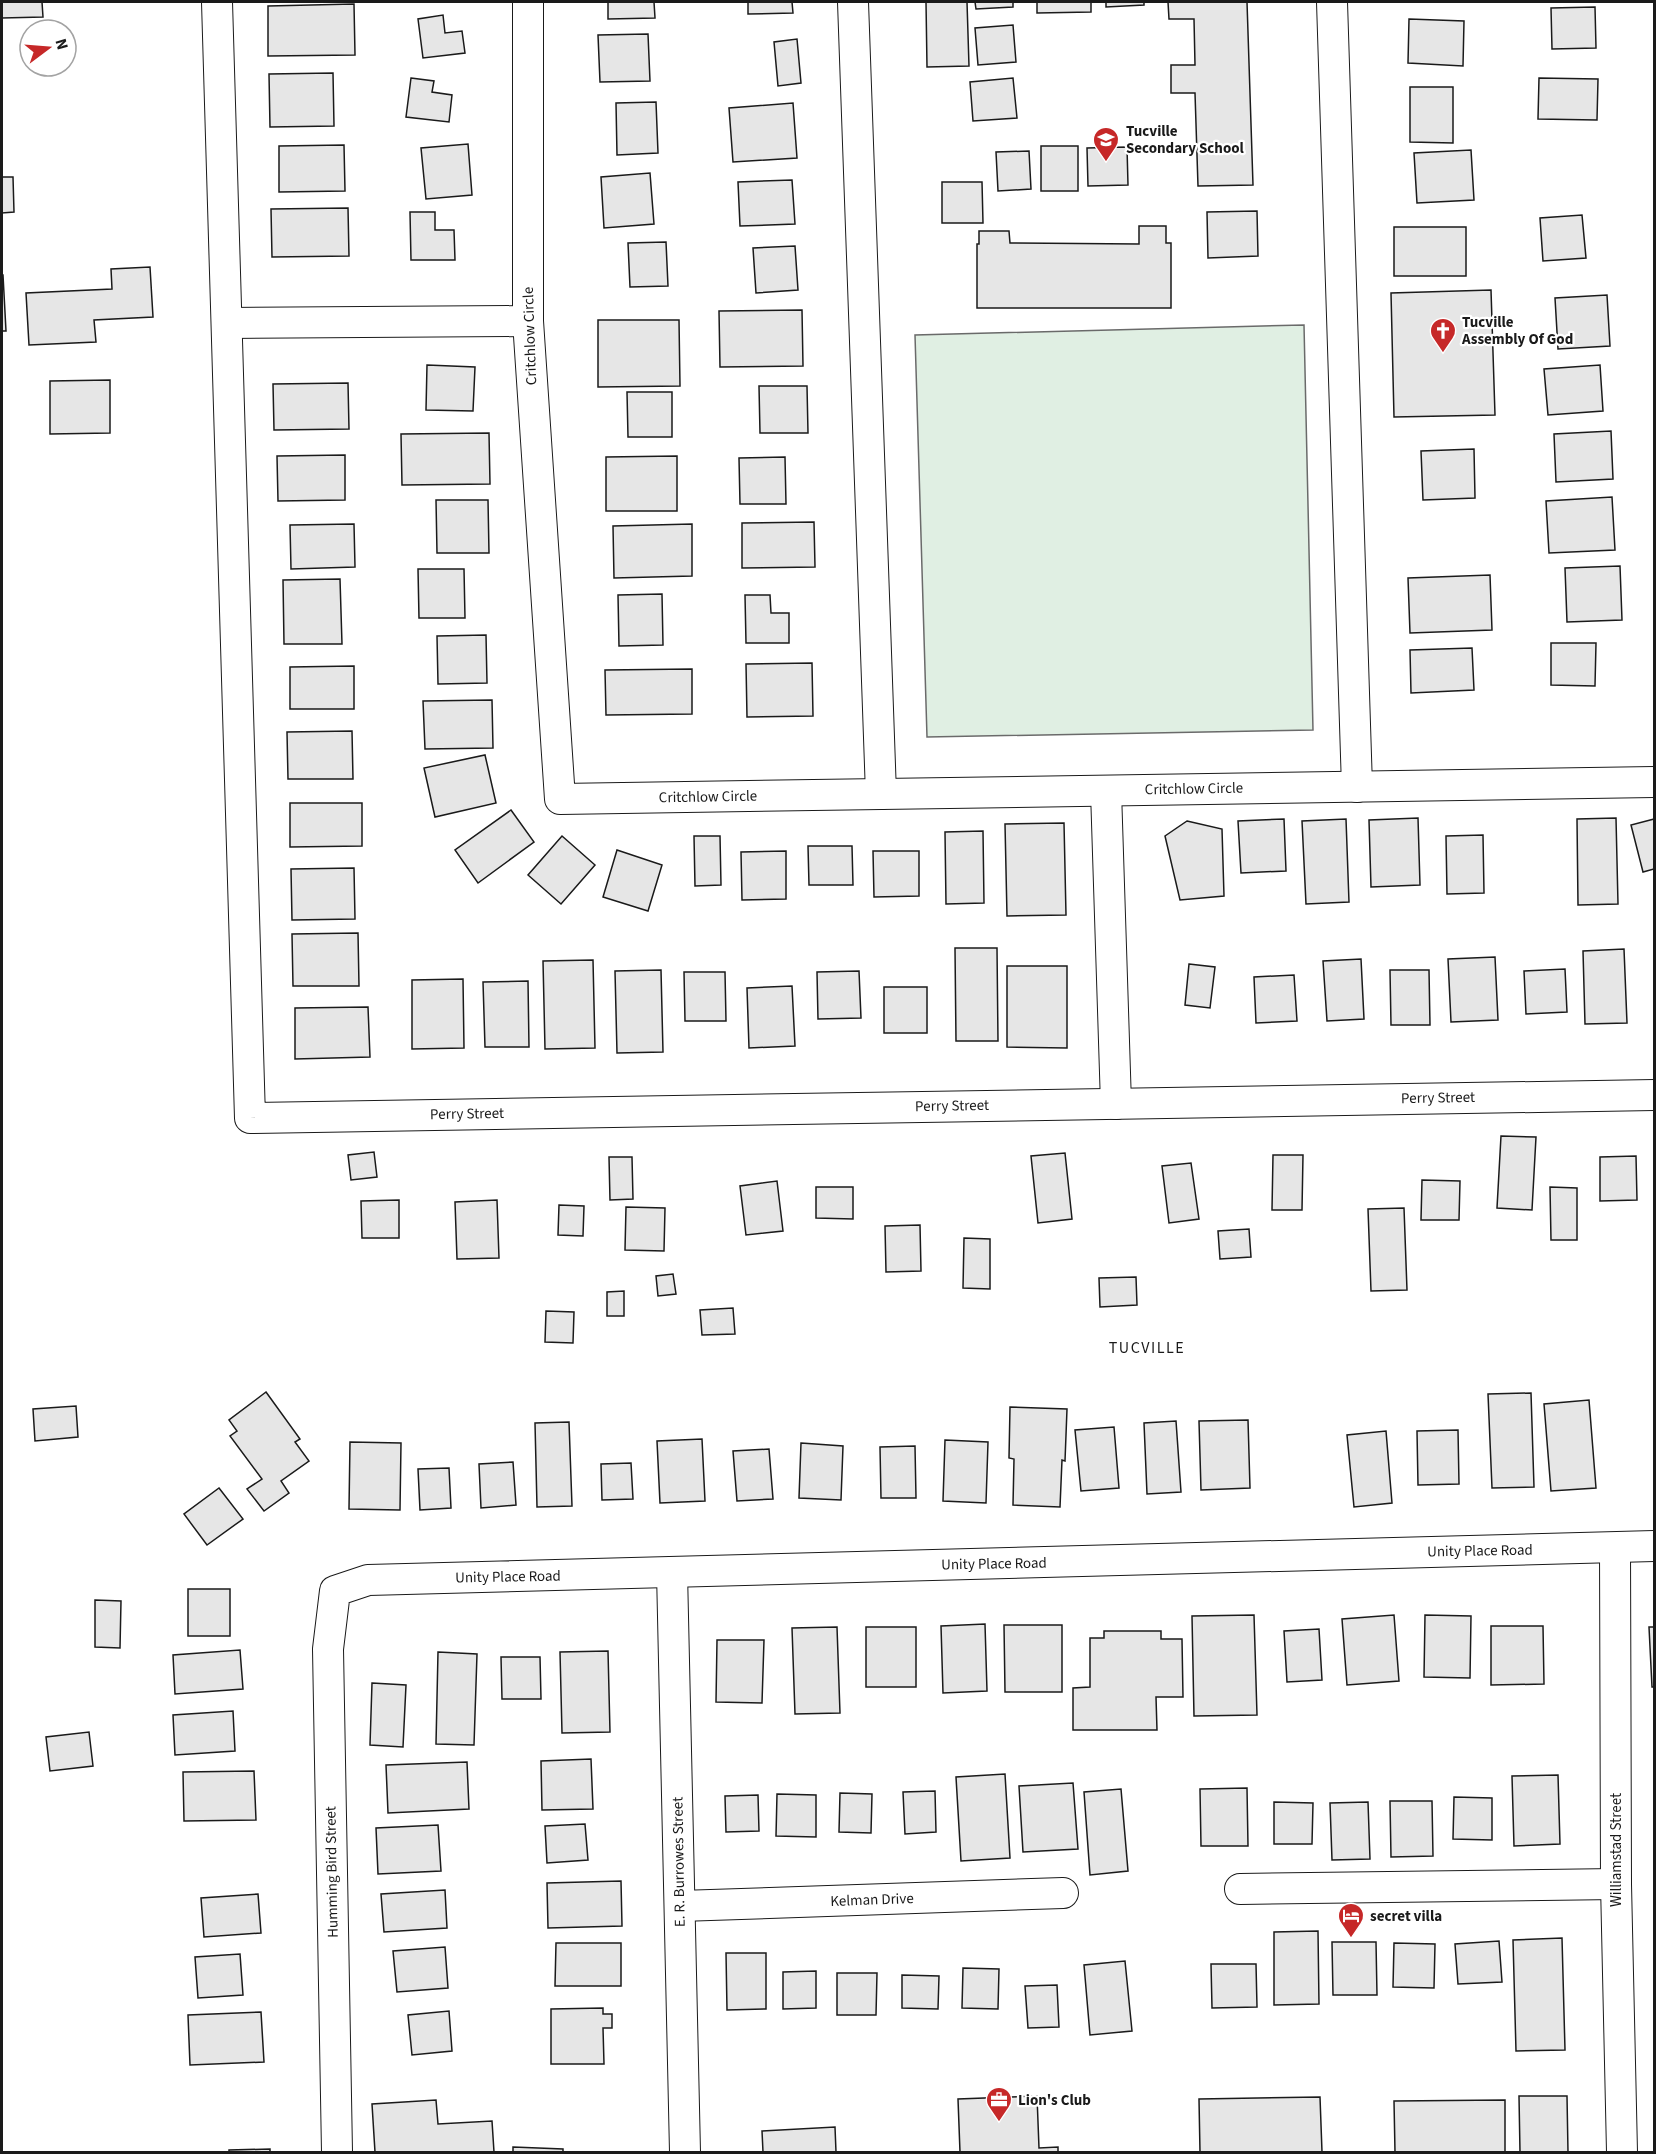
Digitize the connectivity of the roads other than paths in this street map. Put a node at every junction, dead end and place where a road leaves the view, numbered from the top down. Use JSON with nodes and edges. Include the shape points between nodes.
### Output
{"nodes":[{"id":1,"x":217,"y":2,"type":"edge"},
{"id":2,"x":528,"y":2,"type":"edge"},
{"id":3,"x":853,"y":2,"type":"edge"},
{"id":4,"x":1332,"y":2,"type":"edge"},
{"id":5,"x":528,"y":321,"type":"junction"},
{"id":6,"x":227,"y":323,"type":"junction"},
{"id":7,"x":1654,"y":782,"type":"edge"},
{"id":8,"x":1357,"y":787,"type":"junction"},
{"id":9,"x":1106,"y":791,"type":"junction"},
{"id":10,"x":881,"y":794,"type":"junction"},
{"id":11,"x":1654,"y":1095,"type":"edge"},
{"id":12,"x":1116,"y":1104,"type":"junction"},
{"id":13,"x":1654,"y":1546,"type":"edge"},
{"id":14,"x":1615,"y":1548,"type":"junction"},
{"id":15,"x":672,"y":1572,"type":"junction"},
{"id":16,"x":335,"y":1591,"type":"joint"},
{"id":17,"x":1616,"y":1884,"type":"junction"},
{"id":18,"x":1240,"y":1889,"type":"dead end"},
{"id":19,"x":1063,"y":1893,"type":"dead end"},
{"id":20,"x":680,"y":1906,"type":"junction"},
{"id":21,"x":337,"y":2152,"type":"edge"},
{"id":22,"x":685,"y":2152,"type":"edge"},
{"id":23,"x":1622,"y":2152,"type":"edge"}],
"edges":[{"from":1,"to":6,"type":"street"},
{"from":2,"to":5,"type":"street","name":"Critchlow Circle"},
{"from":3,"to":10,"type":"street"},
{"from":4,"to":8,"type":"street"},
{"from":5,"to":6,"type":"street"},
{"from":5,"to":10,"type":"street","name":"Critchlow Circle","via":[[560,799]]},
{"from":6,"to":12,"type":"street","name":"Perry Street","via":[[250,1118]]},
{"from":7,"to":8,"type":"street","name":"Critchlow Circle"},
{"from":8,"to":9,"type":"street","name":"Critchlow Circle"},
{"from":9,"to":10,"type":"street","name":"Critchlow Circle"},
{"from":9,"to":12,"type":"street"},
{"from":11,"to":12,"type":"street","name":"Perry Street"},
{"from":13,"to":14,"type":"street","name":"Unity Place Road"},
{"from":14,"to":15,"type":"street","name":"Unity Place Road"},
{"from":14,"to":17,"type":"street","name":"Williamstad Street"},
{"from":15,"to":16,"type":"street","name":"Unity Place Road","via":[[368,1580]]},
{"from":15,"to":20,"type":"street","name":"E. R. Burrowes Street"},
{"from":16,"to":21,"type":"street","name":"Humming Bird Street","via":[[328,1649]]},
{"from":17,"to":18,"type":"street"},
{"from":17,"to":23,"type":"street","name":"Williamstad Street"},
{"from":19,"to":20,"type":"street","name":"Kelman Drive"},
{"from":20,"to":22,"type":"street","name":"E. R. Burrowes Street"}]}
